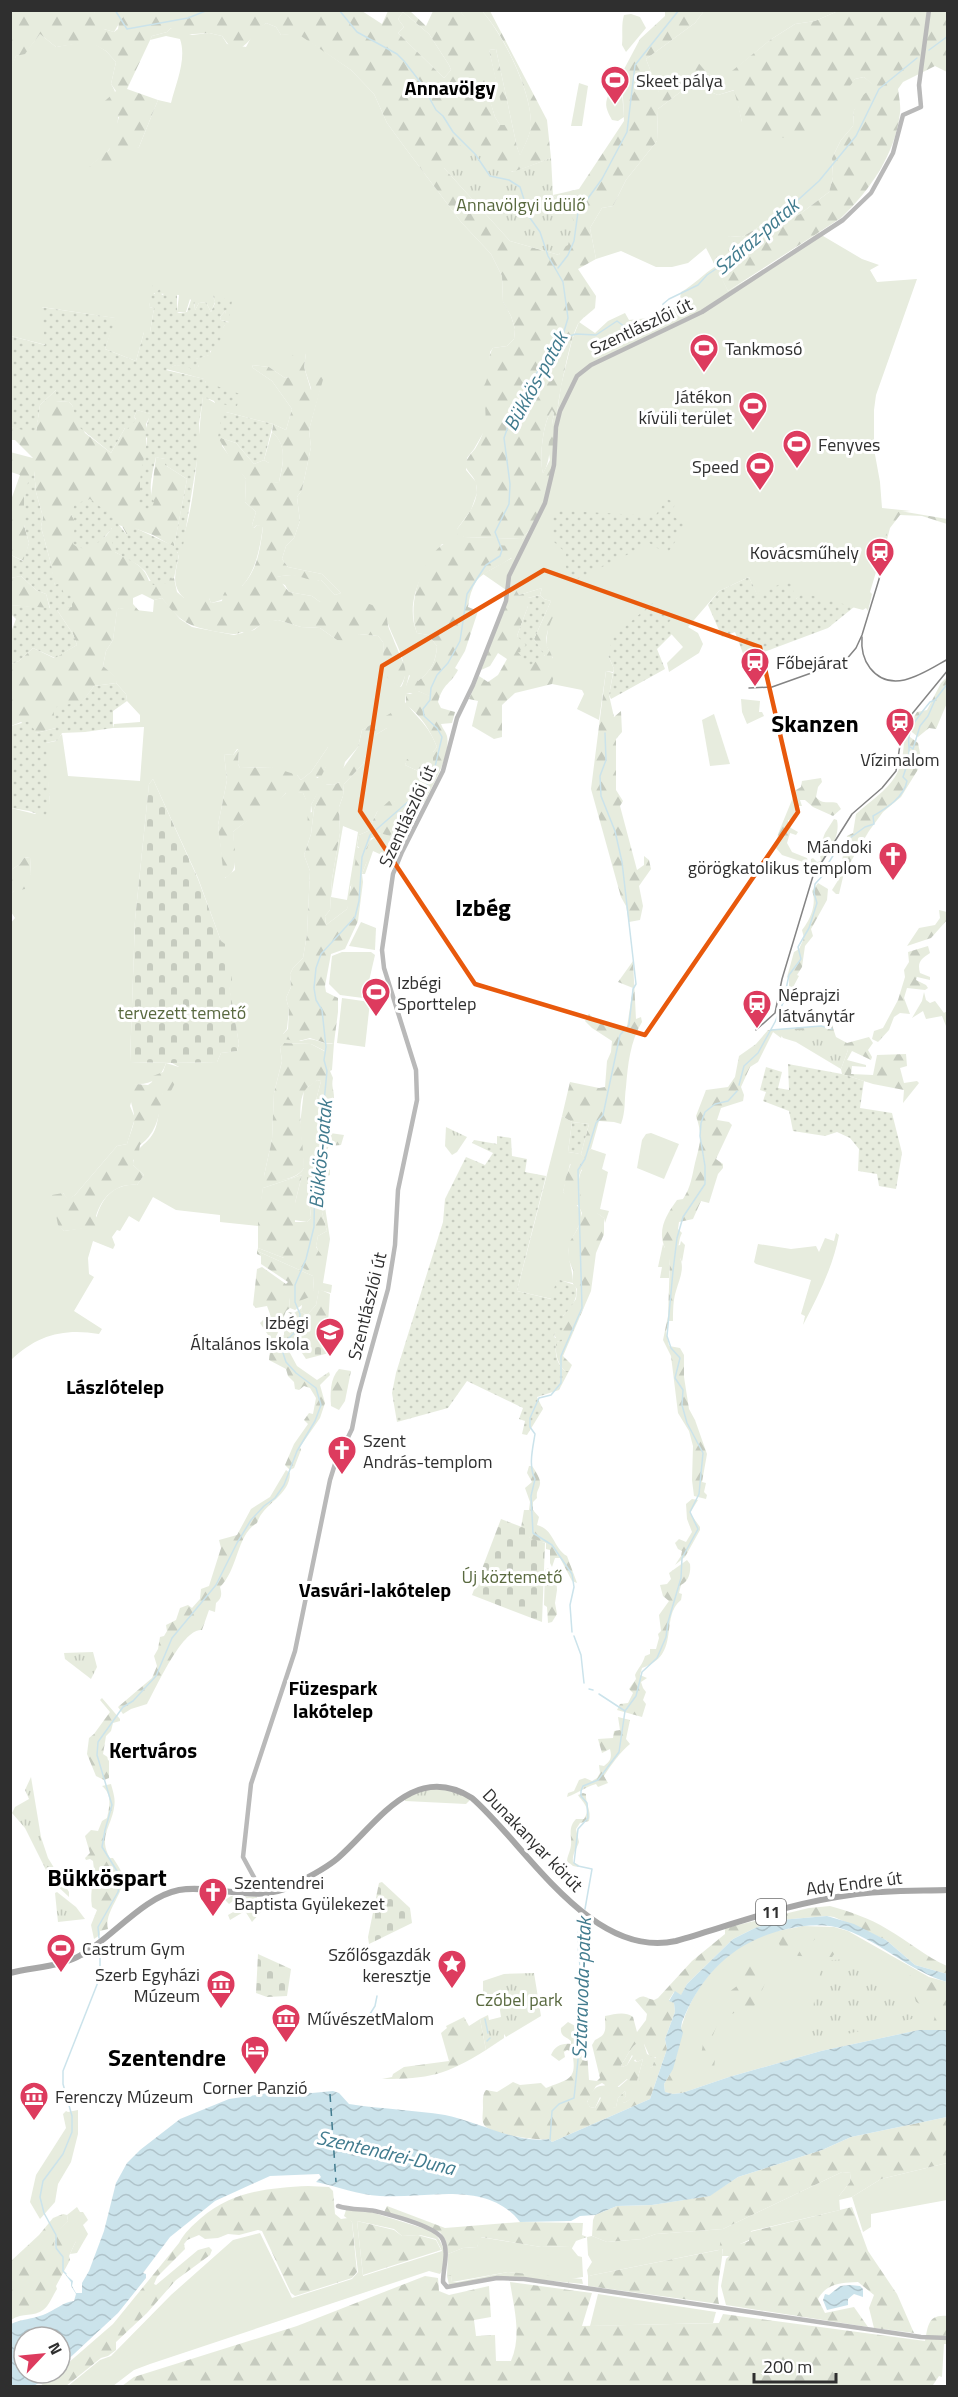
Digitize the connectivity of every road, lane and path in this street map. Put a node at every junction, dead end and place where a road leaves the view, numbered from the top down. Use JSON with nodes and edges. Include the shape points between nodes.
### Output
{"nodes":[{"id":1,"x":929,"y":10,"type":"edge"},
{"id":2,"x":255,"y":1879,"type":"junction"},
{"id":3,"x":948,"y":1890,"type":"edge"},
{"id":4,"x":248,"y":1892,"type":"junction"},
{"id":5,"x":262,"y":1892,"type":"junction"},
{"id":6,"x":653,"y":1943,"type":"joint"},
{"id":7,"x":10,"y":1973,"type":"edge"},
{"id":8,"x":338,"y":2206,"type":"dead end"},
{"id":9,"x":948,"y":2338,"type":"edge"}],
"edges":[{"from":1,"to":2,"type":"main road","name":"Szentlászlói út","via":[[919,85],[921,107],[903,115],[893,153],[871,193],[857,208],[702,312],[584,368],[574,380],[560,411],[545,503],[509,576],[506,601],[459,713],[443,771],[393,874],[382,950],[384,968],[417,1070],[415,1118],[400,1179],[388,1289],[352,1429],[333,1471],[296,1651],[250,1784],[242,1849]]},
{"from":2,"to":4,"type":"main road"},
{"from":2,"to":5,"type":"main road","name":"Szentlászlói út"},
{"from":3,"to":6,"type":"main road","name":"Ady Endre út","number":"11","via":[[881,1891],[834,1897]]},
{"from":4,"to":5,"type":"main road","name":"Dunakanyar körút","number":"11"},
{"from":4,"to":7,"type":"main road","name":"Dunakanyar körút","number":"11","via":[[175,1891],[155,1900],[77,1958]]},
{"from":5,"to":6,"type":"main road","name":"Dunakanyar körút","number":"11","via":[[289,1887],[332,1863],[405,1795],[422,1788],[443,1787],[459,1791],[482,1806],[549,1882],[584,1912],[626,1937]]},
{"from":8,"to":9,"type":"main road","via":[[373,2211],[434,2230],[444,2243],[443,2282],[447,2287],[497,2278],[524,2279]]}]}
